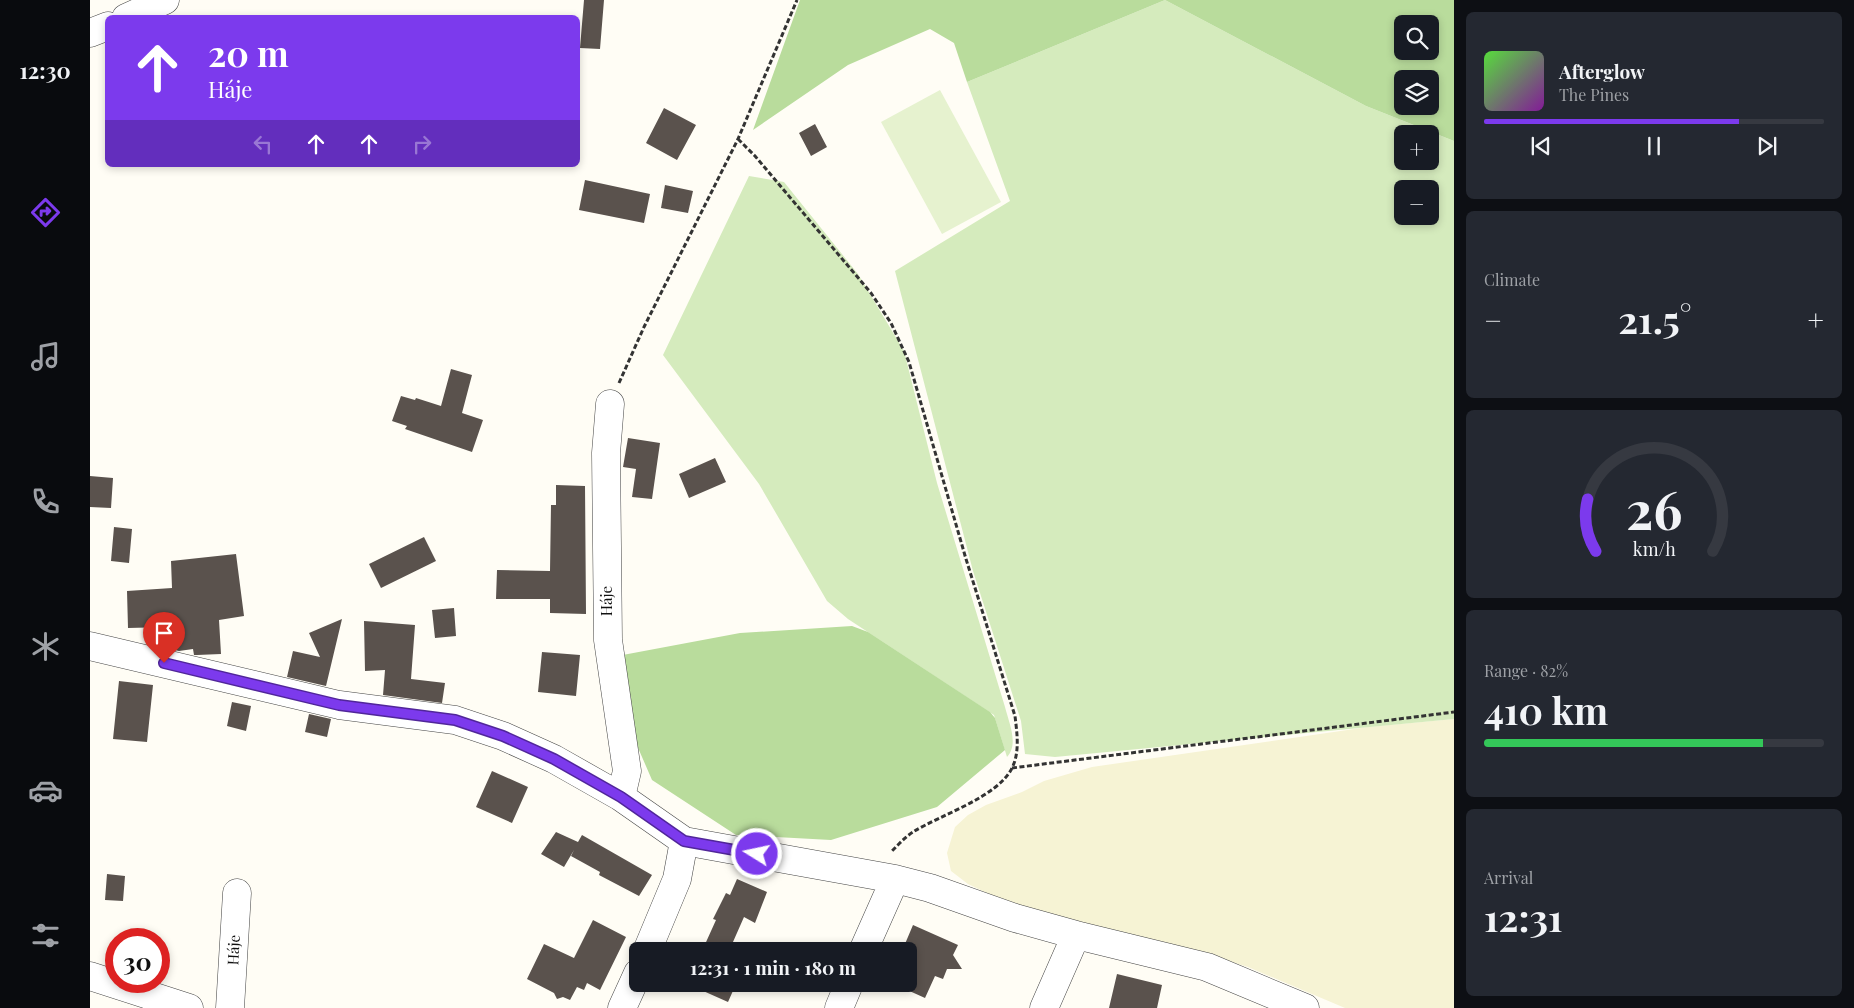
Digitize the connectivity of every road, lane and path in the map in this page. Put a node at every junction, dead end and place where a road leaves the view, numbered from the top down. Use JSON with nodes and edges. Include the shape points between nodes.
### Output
{"nodes":[{"id":1,"x":165,"y":0,"type":"edge"},
{"id":2,"x":797,"y":0,"type":"edge"},
{"id":3,"x":132,"y":15,"type":"edge"},
{"id":4,"x":105,"y":27,"type":"edge"},
{"id":5,"x":90,"y":33,"type":"edge"},
{"id":6,"x":738,"y":139,"type":"junction"},
{"id":7,"x":610,"y":404,"type":"joint"},
{"id":8,"x":90,"y":646,"type":"edge"},
{"id":9,"x":1454,"y":712,"type":"edge"},
{"id":10,"x":1012,"y":768,"type":"junction"},
{"id":11,"x":621,"y":797,"type":"junction"},
{"id":12,"x":684,"y":841,"type":"junction"},
{"id":13,"x":866,"y":874,"type":"junction"},
{"id":14,"x":894,"y":879,"type":"junction"},
{"id":15,"x":237,"y":893,"type":"dead end"},
{"id":16,"x":1076,"y":935,"type":"junction"},
{"id":17,"x":651,"y":942,"type":"edge"},
{"id":18,"x":867,"y":942,"type":"edge"},
{"id":19,"x":90,"y":976,"type":"edge"},
{"id":20,"x":629,"y":992,"type":"edge"},
{"id":21,"x":846,"y":992,"type":"edge"},
{"id":22,"x":189,"y":1008,"type":"edge"},
{"id":23,"x":230,"y":1008,"type":"edge"},
{"id":24,"x":622,"y":1008,"type":"edge"},
{"id":25,"x":839,"y":1008,"type":"edge"},
{"id":26,"x":1044,"y":1008,"type":"edge"},
{"id":27,"x":1305,"y":1008,"type":"edge"}],
"edges":[{"from":1,"to":3,"type":"street"},
{"from":2,"to":6,"type":"path"},
{"from":4,"to":5,"type":"street"},
{"from":6,"to":7,"type":"path","via":[[644,327]]},
{"from":6,"to":10,"type":"path","via":[[871,293],[892,323],[909,362],[1015,716],[1018,742]]},
{"from":7,"to":11,"type":"street","name":"Háje","via":[[606,453],[608,640],[628,771]]},
{"from":8,"to":11,"type":"street","via":[[339,705],[455,720],[503,736],[554,759]]},
{"from":9,"to":10,"type":"path"},
{"from":10,"to":13,"type":"path","via":[[997,785],[968,804],[912,832]]},
{"from":11,"to":12,"type":"street"},
{"from":12,"to":13,"type":"street"},
{"from":12,"to":17,"type":"street","via":[[677,879]]},
{"from":13,"to":14,"type":"street"},
{"from":14,"to":16,"type":"street"},
{"from":14,"to":18,"type":"street"},
{"from":15,"to":23,"type":"street","name":"Háje"},
{"from":16,"to":26,"type":"street"},
{"from":16,"to":27,"type":"street","via":[[1207,967]]},
{"from":19,"to":22,"type":"street"},
{"from":20,"to":24,"type":"street"},
{"from":21,"to":25,"type":"street"}]}
